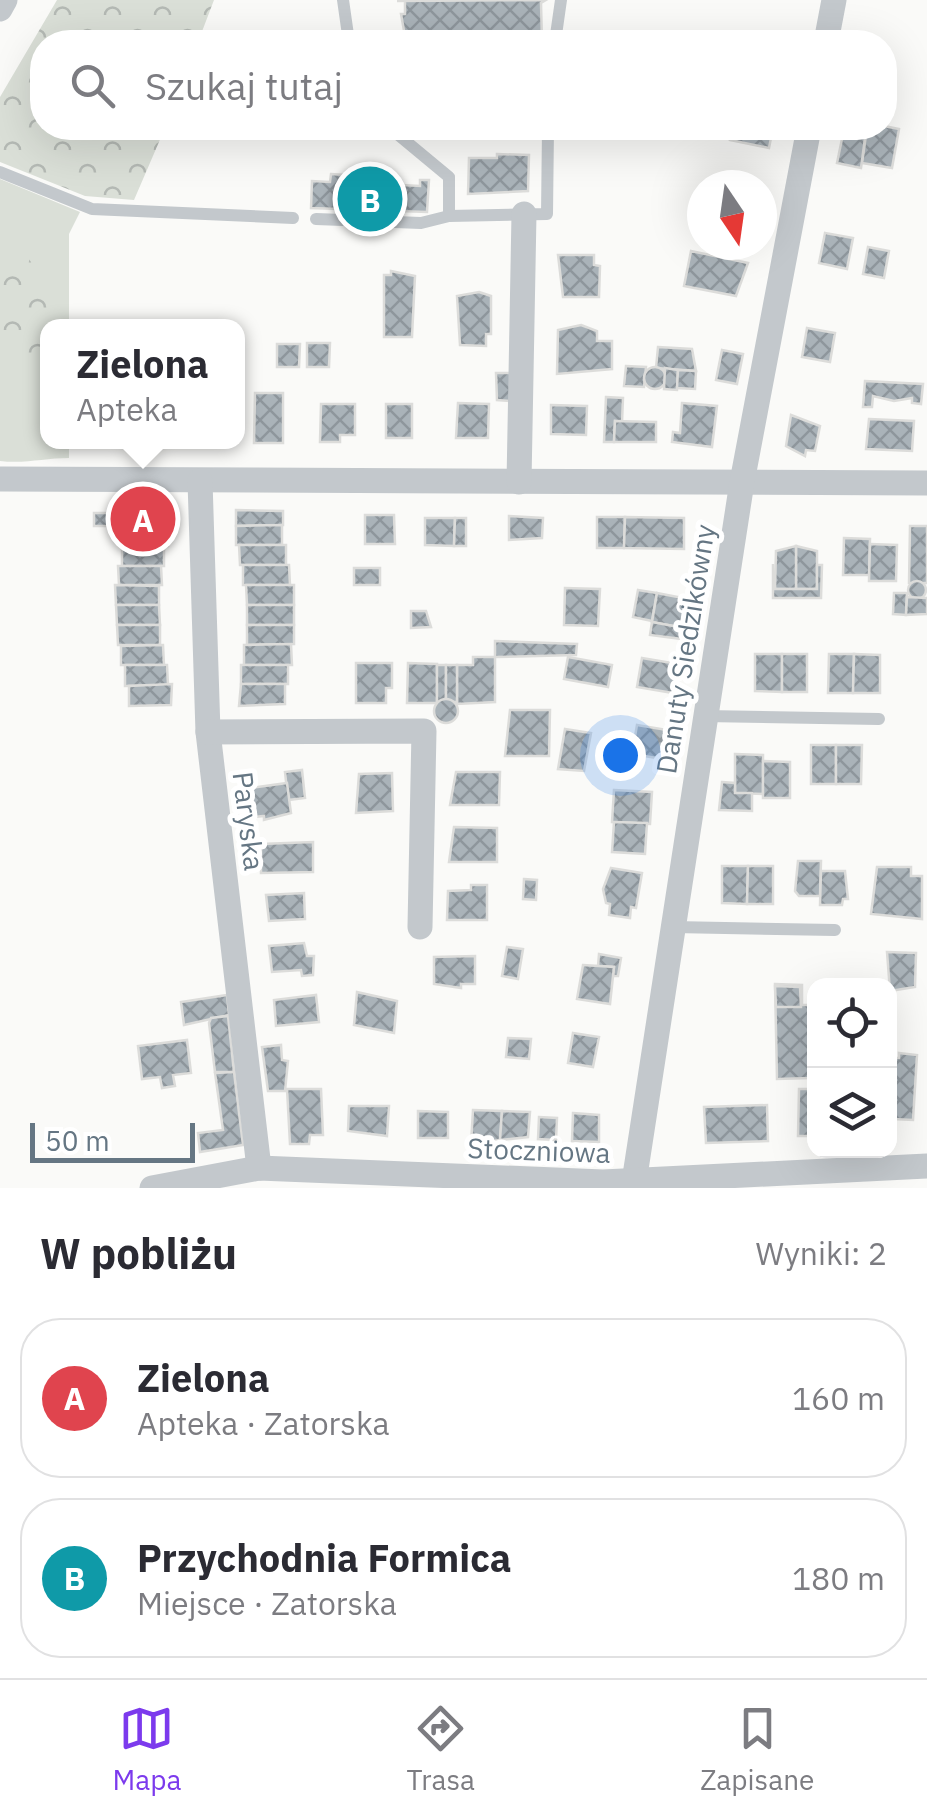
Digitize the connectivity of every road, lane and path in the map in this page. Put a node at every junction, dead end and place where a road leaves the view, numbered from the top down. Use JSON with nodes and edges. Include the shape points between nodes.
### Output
{"nodes":[{"id":1,"x":5,"y":0,"type":"edge"},
{"id":2,"x":343,"y":0,"type":"edge"},
{"id":3,"x":561,"y":0,"type":"edge"},
{"id":4,"x":834,"y":0,"type":"edge"},
{"id":5,"x":0,"y":9,"type":"edge"},
{"id":6,"x":347,"y":30,"type":"edge"},
{"id":7,"x":557,"y":30,"type":"edge"},
{"id":8,"x":828,"y":30,"type":"edge"},
{"id":9,"x":404,"y":140,"type":"edge"},
{"id":10,"x":548,"y":140,"type":"edge"},
{"id":11,"x":808,"y":140,"type":"edge"},
{"id":12,"x":0,"y":172,"type":"edge"},
{"id":13,"x":524,"y":214,"type":"junction"},
{"id":14,"x":448,"y":216,"type":"junction"},
{"id":15,"x":293,"y":218,"type":"dead end"},
{"id":16,"x":316,"y":220,"type":"dead end"},
{"id":17,"x":0,"y":479,"type":"edge"},
{"id":18,"x":200,"y":481,"type":"junction"},
{"id":19,"x":519,"y":482,"type":"junction"},
{"id":20,"x":742,"y":482,"type":"junction"},
{"id":21,"x":927,"y":483,"type":"edge"},
{"id":22,"x":704,"y":716,"type":"junction"},
{"id":23,"x":879,"y":719,"type":"dead end"},
{"id":24,"x":208,"y":732,"type":"junction"},
{"id":25,"x":420,"y":926,"type":"dead end"},
{"id":26,"x":673,"y":927,"type":"junction"},
{"id":27,"x":835,"y":930,"type":"dead end"},
{"id":28,"x":927,"y":1166,"type":"edge"},
{"id":29,"x":259,"y":1168,"type":"junction"},
{"id":30,"x":374,"y":1181,"type":"edge"},
{"id":31,"x":634,"y":1182,"type":"junction"},
{"id":32,"x":602,"y":1185,"type":"edge"},
{"id":33,"x":152,"y":1188,"type":"edge"}],
"edges":[{"from":1,"to":5,"type":"street"},
{"from":2,"to":6,"type":"lane"},
{"from":3,"to":7,"type":"lane"},
{"from":4,"to":8,"type":"street"},
{"from":9,"to":14,"type":"lane","via":[[448,177]]},
{"from":10,"to":13,"type":"lane","via":[[547,214]]},
{"from":11,"to":20,"type":"street","name":"Danuty Siedzikówny"},
{"from":12,"to":15,"type":"lane","via":[[92,208]]},
{"from":13,"to":14,"type":"lane"},
{"from":13,"to":19,"type":"street"},
{"from":14,"to":16,"type":"lane","via":[[420,223]]},
{"from":17,"to":18,"type":"street"},
{"from":18,"to":19,"type":"street"},
{"from":18,"to":24,"type":"street","name":"Paryska"},
{"from":19,"to":20,"type":"street"},
{"from":20,"to":21,"type":"street"},
{"from":20,"to":22,"type":"street","name":"Danuty Siedzikówny"},
{"from":22,"to":23,"type":"lane"},
{"from":22,"to":26,"type":"street","name":"Danuty Siedzikówny"},
{"from":24,"to":25,"type":"street","via":[[424,731]]},
{"from":24,"to":29,"type":"street","name":"Paryska"},
{"from":26,"to":27,"type":"lane"},
{"from":26,"to":31,"type":"street","name":"Danuty Siedzikówny"},
{"from":28,"to":31,"type":"street","name":"Stoczniowa"},
{"from":29,"to":30,"type":"street","name":"Stoczniowa"},
{"from":29,"to":33,"type":"street","name":"Stoczniowa"},
{"from":30,"to":32,"type":"street","name":"Stoczniowa"},
{"from":31,"to":32,"type":"street","name":"Stoczniowa"}]}
